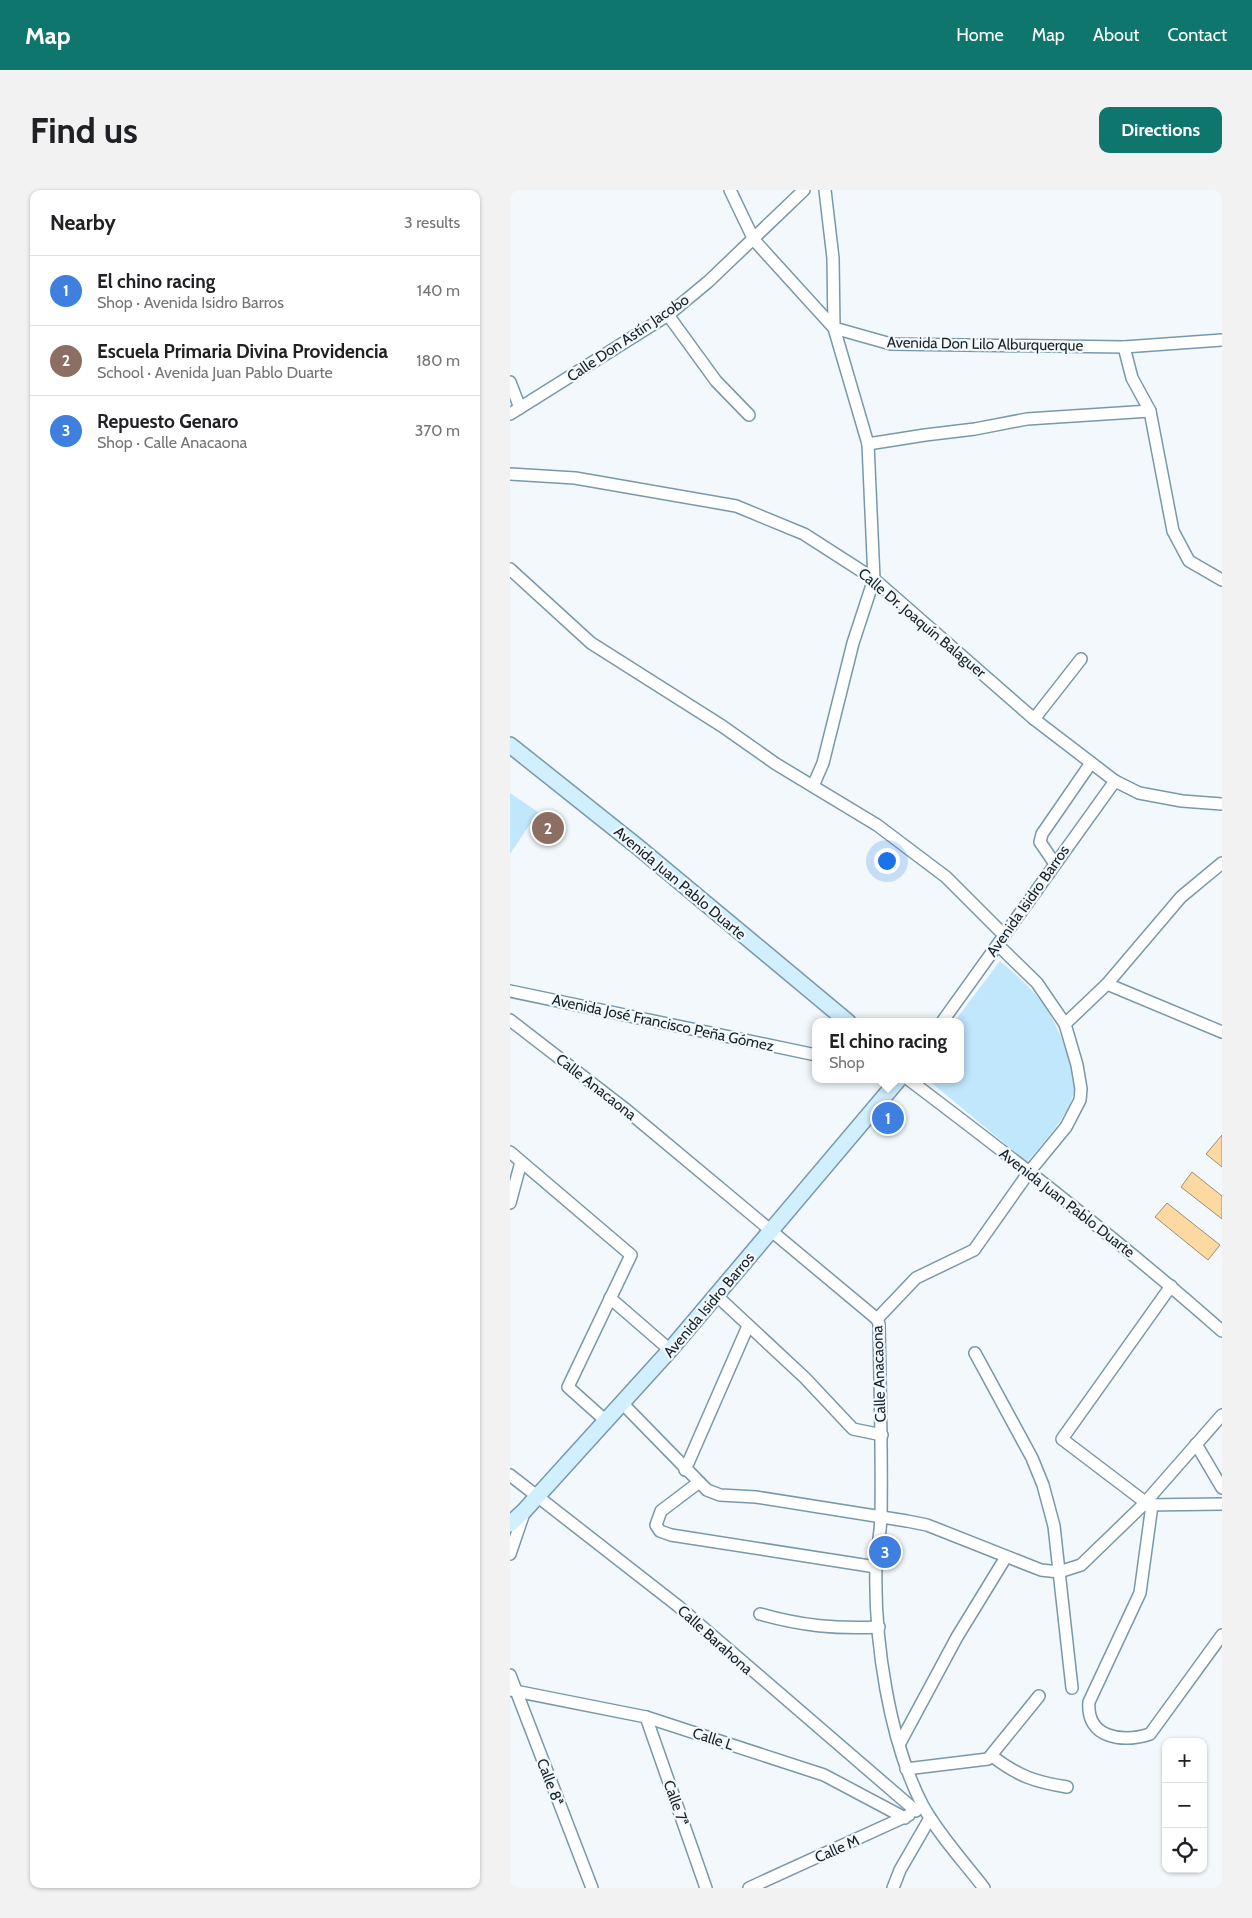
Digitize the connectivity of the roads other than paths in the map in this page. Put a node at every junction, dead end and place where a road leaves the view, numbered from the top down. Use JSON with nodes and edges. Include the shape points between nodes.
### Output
{"nodes":[{"id":1,"x":730,"y":190,"type":"edge"},
{"id":2,"x":804,"y":190,"type":"edge"},
{"id":3,"x":825,"y":190,"type":"edge"},
{"id":4,"x":754,"y":240,"type":"junction"},
{"id":5,"x":668,"y":315,"type":"junction"},
{"id":6,"x":834,"y":328,"type":"junction"},
{"id":7,"x":1222,"y":340,"type":"edge"},
{"id":8,"x":1124,"y":347,"type":"junction"},
{"id":9,"x":510,"y":382,"type":"edge"},
{"id":10,"x":515,"y":411,"type":"edge"},
{"id":11,"x":1150,"y":411,"type":"junction"},
{"id":12,"x":749,"y":415,"type":"dead end"},
{"id":13,"x":868,"y":444,"type":"junction"},
{"id":14,"x":510,"y":474,"type":"edge"},
{"id":15,"x":510,"y":569,"type":"edge"},
{"id":16,"x":874,"y":579,"type":"junction"},
{"id":17,"x":1222,"y":580,"type":"edge"},
{"id":18,"x":1081,"y":659,"type":"dead end"},
{"id":19,"x":1034,"y":719,"type":"junction"},
{"id":20,"x":510,"y":745,"type":"edge"},
{"id":21,"x":1091,"y":763,"type":"junction"},
{"id":22,"x":1115,"y":781,"type":"junction"},
{"id":23,"x":813,"y":786,"type":"junction"},
{"id":24,"x":1222,"y":804,"type":"edge"},
{"id":25,"x":1222,"y":863,"type":"edge"},
{"id":26,"x":1055,"y":864,"type":"junction"},
{"id":27,"x":1001,"y":940,"type":"junction"},
{"id":28,"x":1107,"y":984,"type":"junction"},
{"id":29,"x":510,"y":991,"type":"edge"},
{"id":30,"x":839,"y":1018,"type":"edge"},
{"id":31,"x":945,"y":1018,"type":"edge"},
{"id":32,"x":510,"y":1020,"type":"edge"},
{"id":33,"x":1065,"y":1024,"type":"junction"},
{"id":34,"x":1222,"y":1032,"type":"edge"},
{"id":35,"x":812,"y":1052,"type":"edge"},
{"id":36,"x":896,"y":1083,"type":"edge"},
{"id":37,"x":913,"y":1083,"type":"edge"},
{"id":38,"x":510,"y":1152,"type":"edge"},
{"id":39,"x":521,"y":1162,"type":"junction"},
{"id":40,"x":1029,"y":1172,"type":"junction"},
{"id":41,"x":510,"y":1203,"type":"edge"},
{"id":42,"x":771,"y":1232,"type":"junction"},
{"id":43,"x":1171,"y":1286,"type":"junction"},
{"id":44,"x":717,"y":1296,"type":"junction"},
{"id":45,"x":610,"y":1298,"type":"junction"},
{"id":46,"x":877,"y":1318,"type":"junction"},
{"id":47,"x":748,"y":1326,"type":"junction"},
{"id":48,"x":1222,"y":1331,"type":"edge"},
{"id":49,"x":670,"y":1350,"type":"junction"},
{"id":50,"x":975,"y":1352,"type":"dead end"},
{"id":51,"x":623,"y":1404,"type":"junction"},
{"id":52,"x":1222,"y":1415,"type":"edge"},
{"id":53,"x":606,"y":1421,"type":"junction"},
{"id":54,"x":882,"y":1435,"type":"junction"},
{"id":55,"x":1196,"y":1444,"type":"junction"},
{"id":56,"x":685,"y":1470,"type":"junction"},
{"id":57,"x":510,"y":1475,"type":"edge"},
{"id":58,"x":698,"y":1483,"type":"junction"},
{"id":59,"x":1222,"y":1488,"type":"edge"},
{"id":60,"x":536,"y":1497,"type":"junction"},
{"id":61,"x":1146,"y":1504,"type":"junction"},
{"id":62,"x":1222,"y":1504,"type":"edge"},
{"id":63,"x":524,"y":1511,"type":"junction"},
{"id":64,"x":881,"y":1516,"type":"junction"},
{"id":65,"x":510,"y":1524,"type":"edge"},
{"id":66,"x":510,"y":1554,"type":"edge"},
{"id":67,"x":1006,"y":1557,"type":"junction"},
{"id":68,"x":876,"y":1567,"type":"junction"},
{"id":69,"x":1059,"y":1572,"type":"junction"},
{"id":70,"x":760,"y":1614,"type":"dead end"},
{"id":71,"x":879,"y":1627,"type":"junction"},
{"id":72,"x":1222,"y":1634,"type":"edge"},
{"id":73,"x":510,"y":1675,"type":"edge"},
{"id":74,"x":1072,"y":1688,"type":"dead end"},
{"id":75,"x":512,"y":1690,"type":"edge"},
{"id":76,"x":1039,"y":1696,"type":"dead end"},
{"id":77,"x":646,"y":1717,"type":"junction"},
{"id":78,"x":900,"y":1743,"type":"junction"},
{"id":79,"x":992,"y":1756,"type":"junction"},
{"id":80,"x":906,"y":1769,"type":"junction"},
{"id":81,"x":1067,"y":1787,"type":"dead end"},
{"id":82,"x":919,"y":1808,"type":"junction"},
{"id":83,"x":905,"y":1818,"type":"junction"},
{"id":84,"x":930,"y":1818,"type":"junction"},
{"id":85,"x":592,"y":1888,"type":"edge"},
{"id":86,"x":706,"y":1888,"type":"edge"},
{"id":87,"x":749,"y":1888,"type":"edge"},
{"id":88,"x":893,"y":1888,"type":"edge"},
{"id":89,"x":984,"y":1888,"type":"edge"}],
"edges":[{"from":1,"to":4,"type":"street"},
{"from":2,"to":4,"type":"street","name":"Calle Don Astín Jacobo"},
{"from":3,"to":6,"type":"street","via":[[832,258]]},
{"from":4,"to":5,"type":"street","name":"Calle Don Astín Jacobo"},
{"from":4,"to":6,"type":"street"},
{"from":5,"to":10,"type":"street","name":"Calle Don Astín Jacobo"},
{"from":5,"to":12,"type":"street","via":[[716,381]]},
{"from":6,"to":8,"type":"street","name":"Avenida Don Lilo Alburquerque","via":[[891,344]]},
{"from":6,"to":13,"type":"street"},
{"from":7,"to":8,"type":"street","name":"Avenida Don Lilo Alburquerque"},
{"from":8,"to":11,"type":"street","via":[[1132,378]]},
{"from":9,"to":10,"type":"street"},
{"from":11,"to":13,"type":"street","via":[[1027,419],[975,430]]},
{"from":11,"to":17,"type":"street","via":[[1173,532],[1189,561]]},
{"from":13,"to":16,"type":"street"},
{"from":14,"to":16,"type":"street","name":"Calle Dr. Joaquín Balaguer","via":[[575,478],[736,506],[804,534]]},
{"from":15,"to":23,"type":"street","via":[[590,643]]},
{"from":16,"to":19,"type":"street","name":"Calle Dr. Joaquín Balaguer"},
{"from":16,"to":23,"type":"street"},
{"from":18,"to":19,"type":"street"},
{"from":19,"to":21,"type":"street","name":"Calle Dr. Joaquín Balaguer"},
{"from":20,"to":30,"type":"street","name":"Avenida Juan Pablo Duarte","via":[[638,847]]},
{"from":21,"to":22,"type":"street","name":"Calle Dr. Joaquín Balaguer"},
{"from":21,"to":26,"type":"street","via":[[1042,834],[1040,842]]},
{"from":22,"to":24,"type":"street","name":"Calle Dr. Joaquín Balaguer","via":[[1139,793]]},
{"from":22,"to":26,"type":"street","name":"Avenida Isidro Barros"},
{"from":23,"to":27,"type":"street","via":[[877,825],[935,869]]},
{"from":25,"to":28,"type":"street","via":[[1181,897]]},
{"from":26,"to":27,"type":"street","name":"Avenida Isidro Barros"},
{"from":27,"to":31,"type":"street","name":"Avenida Isidro Barros"},
{"from":27,"to":33,"type":"street","via":[[1037,983]]},
{"from":28,"to":33,"type":"street"},
{"from":28,"to":34,"type":"street"},
{"from":29,"to":35,"type":"street","name":"Avenida José Francisco Peña Gómez"},
{"from":32,"to":42,"type":"street","name":"Calle Anacaona","via":[[624,1108]]},
{"from":33,"to":40,"type":"street","via":[[1082,1089],[1080,1100],[1066,1127]]},
{"from":36,"to":42,"type":"street","name":"Avenida Isidro Barros"},
{"from":37,"to":40,"type":"street","name":"Avenida Juan Pablo Duarte"},
{"from":38,"to":39,"type":"street"},
{"from":39,"to":41,"type":"street"},
{"from":39,"to":45,"type":"street","via":[[631,1255]]},
{"from":40,"to":43,"type":"street","name":"Avenida Juan Pablo Duarte"},
{"from":40,"to":46,"type":"street","via":[[971,1252],[916,1278]]},
{"from":42,"to":44,"type":"street","name":"Avenida Isidro Barros"},
{"from":42,"to":46,"type":"street","name":"Calle Anacaona"},
{"from":43,"to":48,"type":"street","name":"Avenida Juan Pablo Duarte"},
{"from":43,"to":61,"type":"street","via":[[1062,1439]]},
{"from":44,"to":47,"type":"street"},
{"from":44,"to":49,"type":"street","name":"Avenida Isidro Barros"},
{"from":45,"to":49,"type":"street"},
{"from":45,"to":53,"type":"street","via":[[568,1387]]},
{"from":46,"to":54,"type":"street","name":"Calle Anacaona"},
{"from":47,"to":54,"type":"street","via":[[853,1428]]},
{"from":47,"to":56,"type":"street"},
{"from":49,"to":51,"type":"street","name":"Avenida Isidro Barros"},
{"from":50,"to":69,"type":"street","via":[[1043,1485],[1054,1526]]},
{"from":51,"to":53,"type":"street","name":"Avenida Isidro Barros"},
{"from":51,"to":56,"type":"street"},
{"from":52,"to":55,"type":"street"},
{"from":53,"to":60,"type":"street","name":"Avenida Isidro Barros"},
{"from":54,"to":64,"type":"street","name":"Calle Anacaona"},
{"from":55,"to":59,"type":"street"},
{"from":55,"to":61,"type":"street"},
{"from":56,"to":58,"type":"street"},
{"from":57,"to":60,"type":"street","name":"Calle Barahona"},
{"from":58,"to":64,"type":"street","via":[[720,1495]]},
{"from":58,"to":68,"type":"street","via":[[661,1510],[656,1525],[660,1531]]},
{"from":60,"to":63,"type":"street","name":"Avenida Isidro Barros"},
{"from":60,"to":82,"type":"street","name":"Calle Barahona","via":[[678,1606]]},
{"from":61,"to":62,"type":"street"},
{"from":61,"to":69,"type":"street","via":[[1080,1565]]},
{"from":61,"to":72,"type":"street","via":[[1140,1593],[1089,1702],[1088,1716],[1095,1728],[1122,1738],[1150,1734]]},
{"from":63,"to":65,"type":"street","name":"Avenida Isidro Barros"},
{"from":63,"to":66,"type":"street"},
{"from":64,"to":67,"type":"street","via":[[927,1526]]},
{"from":64,"to":68,"type":"street","name":"Calle Anacaona"},
{"from":67,"to":69,"type":"street","via":[[1041,1570]]},
{"from":67,"to":78,"type":"street","via":[[957,1637]]},
{"from":68,"to":71,"type":"street","name":"Calle Anacaona"},
{"from":69,"to":74,"type":"street"},
{"from":70,"to":71,"type":"street","via":[[836,1629]]},
{"from":71,"to":78,"type":"street","name":"Calle Anacaona","via":[[890,1716]]},
{"from":73,"to":75,"type":"street","name":"Calle 8ª"},
{"from":75,"to":77,"type":"street","name":"Calle L"},
{"from":75,"to":85,"type":"street","name":"Calle 8ª"},
{"from":76,"to":79,"type":"street"},
{"from":77,"to":83,"type":"street","name":"Calle L","via":[[824,1775]]},
{"from":77,"to":86,"type":"street","name":"Calle 7ª"},
{"from":78,"to":80,"type":"street","name":"Calle Anacaona"},
{"from":79,"to":80,"type":"street","via":[[984,1762]]},
{"from":79,"to":81,"type":"street","via":[[1021,1776]]},
{"from":80,"to":82,"type":"street","name":"Calle Anacaona"},
{"from":82,"to":83,"type":"street","name":"Calle M"},
{"from":82,"to":84,"type":"street","name":"Calle Barahona"},
{"from":83,"to":87,"type":"street","name":"Calle M"},
{"from":84,"to":88,"type":"street"},
{"from":84,"to":89,"type":"street","name":"Calle Barahona"}]}
